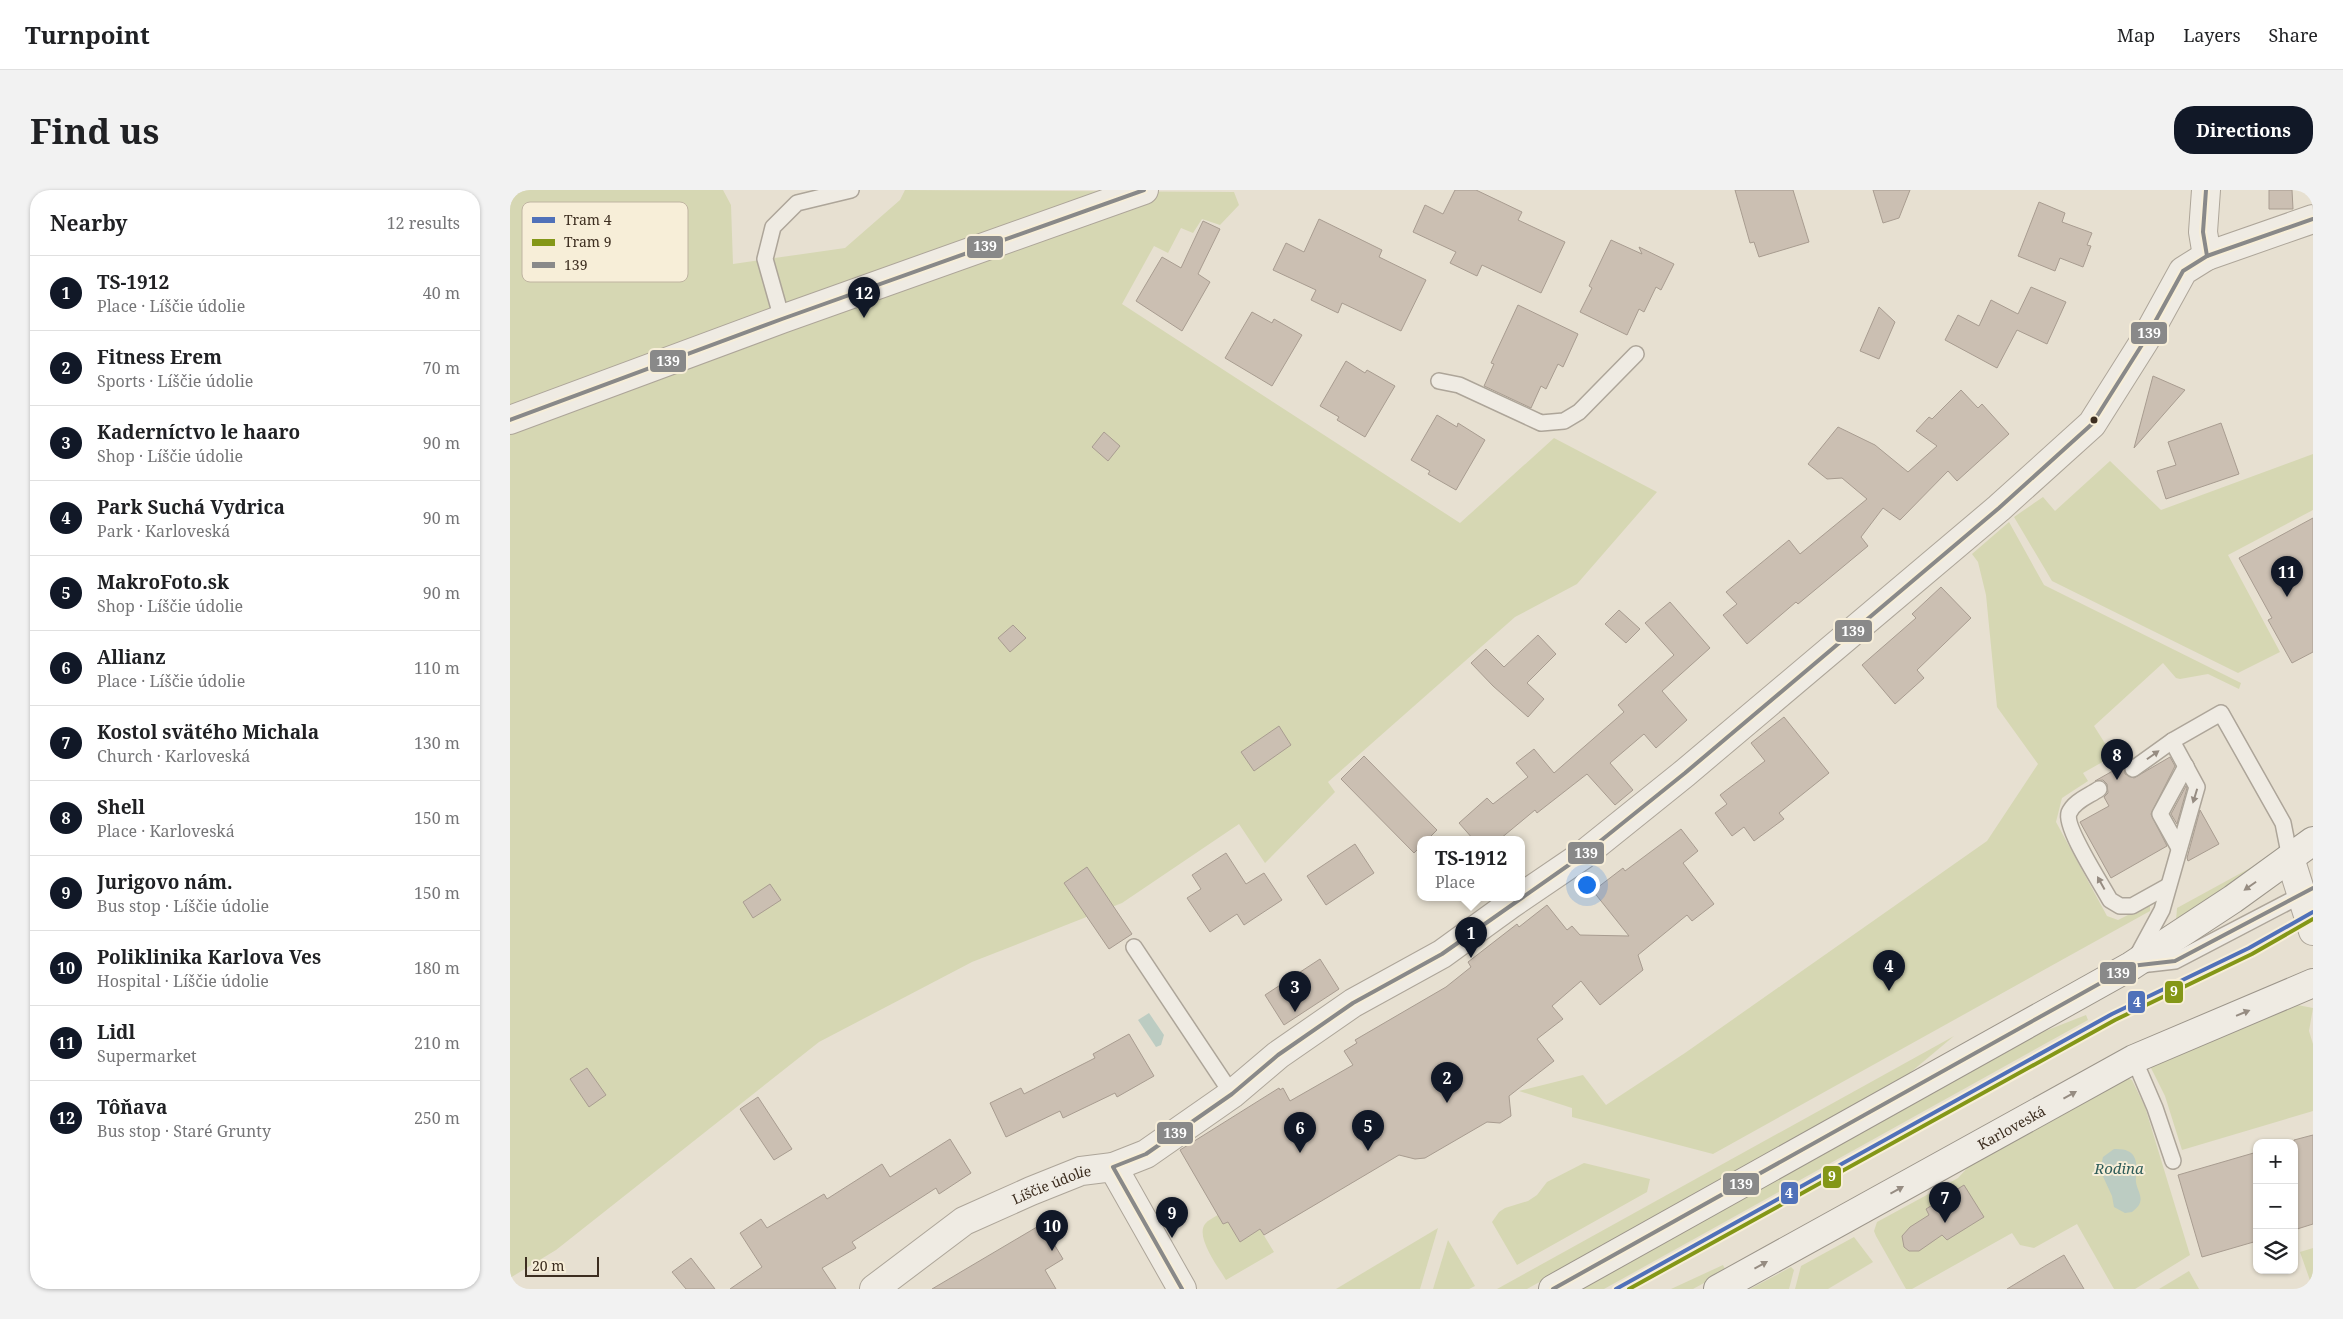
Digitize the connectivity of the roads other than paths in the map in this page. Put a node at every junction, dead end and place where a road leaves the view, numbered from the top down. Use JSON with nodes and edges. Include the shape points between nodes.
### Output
{"nodes":[{"id":1,"x":851,"y":190,"type":"edge"},
{"id":2,"x":1144,"y":190,"type":"edge"},
{"id":3,"x":2206,"y":190,"type":"edge"},
{"id":4,"x":1121,"y":194,"type":"edge"},
{"id":5,"x":2313,"y":219,"type":"edge"},
{"id":6,"x":2207,"y":256,"type":"junction"},
{"id":7,"x":782,"y":319,"type":"junction"},
{"id":8,"x":1636,"y":354,"type":"dead end"},
{"id":9,"x":1440,"y":381,"type":"dead end"},
{"id":10,"x":510,"y":420,"type":"edge"},
{"id":11,"x":2172,"y":741,"type":"junction"},
{"id":12,"x":2186,"y":766,"type":"junction"},
{"id":13,"x":2133,"y":768,"type":"dead end"},
{"id":14,"x":2099,"y":789,"type":"dead end"},
{"id":15,"x":2313,"y":841,"type":"edge"},
{"id":16,"x":2179,"y":848,"type":"junction"},
{"id":17,"x":2290,"y":858,"type":"junction"},
{"id":18,"x":2168,"y":886,"type":"junction"},
{"id":19,"x":2308,"y":892,"type":"edge"},
{"id":20,"x":1525,"y":896,"type":"edge"},
{"id":21,"x":1518,"y":901,"type":"edge"},
{"id":22,"x":2313,"y":932,"type":"edge"},
{"id":23,"x":1134,"y":947,"type":"dead end"},
{"id":24,"x":2131,"y":966,"type":"junction"},
{"id":25,"x":2313,"y":983,"type":"edge"},
{"id":26,"x":2134,"y":1059,"type":"junction"},
{"id":27,"x":1232,"y":1094,"type":"junction"},
{"id":28,"x":2173,"y":1161,"type":"dead end"},
{"id":29,"x":1113,"y":1167,"type":"junction"},
{"id":30,"x":874,"y":1289,"type":"edge"},
{"id":31,"x":1182,"y":1289,"type":"edge"},
{"id":32,"x":1553,"y":1289,"type":"edge"},
{"id":33,"x":1718,"y":1289,"type":"edge"}],
"edges":[{"from":1,"to":7,"type":"lane","via":[[798,203],[773,227],[765,259]]},
{"from":2,"to":4,"type":"street"},
{"from":3,"to":6,"type":"street","via":[[2203,232]]},
{"from":4,"to":7,"type":"street"},
{"from":5,"to":6,"type":"street","name":"Líščie údolie"},
{"from":6,"to":20,"type":"street","name":"Líščie údolie","via":[[2183,271],[2145,340],[2092,424],[1999,508],[1685,773],[1583,856]]},
{"from":7,"to":10,"type":"street"},
{"from":8,"to":9,"type":"lane","via":[[1579,412],[1564,421],[1541,423],[1460,385]]},
{"from":11,"to":12,"type":"lane"},
{"from":13,"to":11,"type":"lane","one_way":true},
{"from":11,"to":17,"type":"lane","via":[[2221,713],[2284,823]]},
{"from":12,"to":16,"type":"lane","one_way":true,"via":[[2197,787]]},
{"from":12,"to":16,"type":"lane","via":[[2160,814]]},
{"from":18,"to":14,"type":"lane","one_way":true,"via":[[2132,906],[2120,906],[2110,900],[2070,828],[2068,815],[2075,804]]},
{"from":15,"to":17,"type":"street"},
{"from":16,"to":18,"type":"lane"},
{"from":17,"to":19,"type":"street"},
{"from":17,"to":24,"type":"street","one_way":true},
{"from":18,"to":24,"type":"lane","via":[[2162,910]]},
{"from":19,"to":22,"type":"street"},
{"from":19,"to":24,"type":"lane","via":[[2176,961]]},
{"from":21,"to":27,"type":"street","name":"Líščie údolie","via":[[1442,954],[1353,1003],[1278,1055]]},
{"from":23,"to":27,"type":"lane"},
{"from":24,"to":32,"type":"street"},
{"from":26,"to":25,"type":"street","name":"Karloveská","one_way":true},
{"from":26,"to":28,"type":"lane"},
{"from":33,"to":26,"type":"street","name":"Karloveská","one_way":true},
{"from":27,"to":29,"type":"street","name":"Líščie údolie","via":[[1146,1154]]},
{"from":29,"to":30,"type":"street","name":"Líščie údolie","via":[[1081,1171],[964,1221]]},
{"from":29,"to":31,"type":"street"}]}
